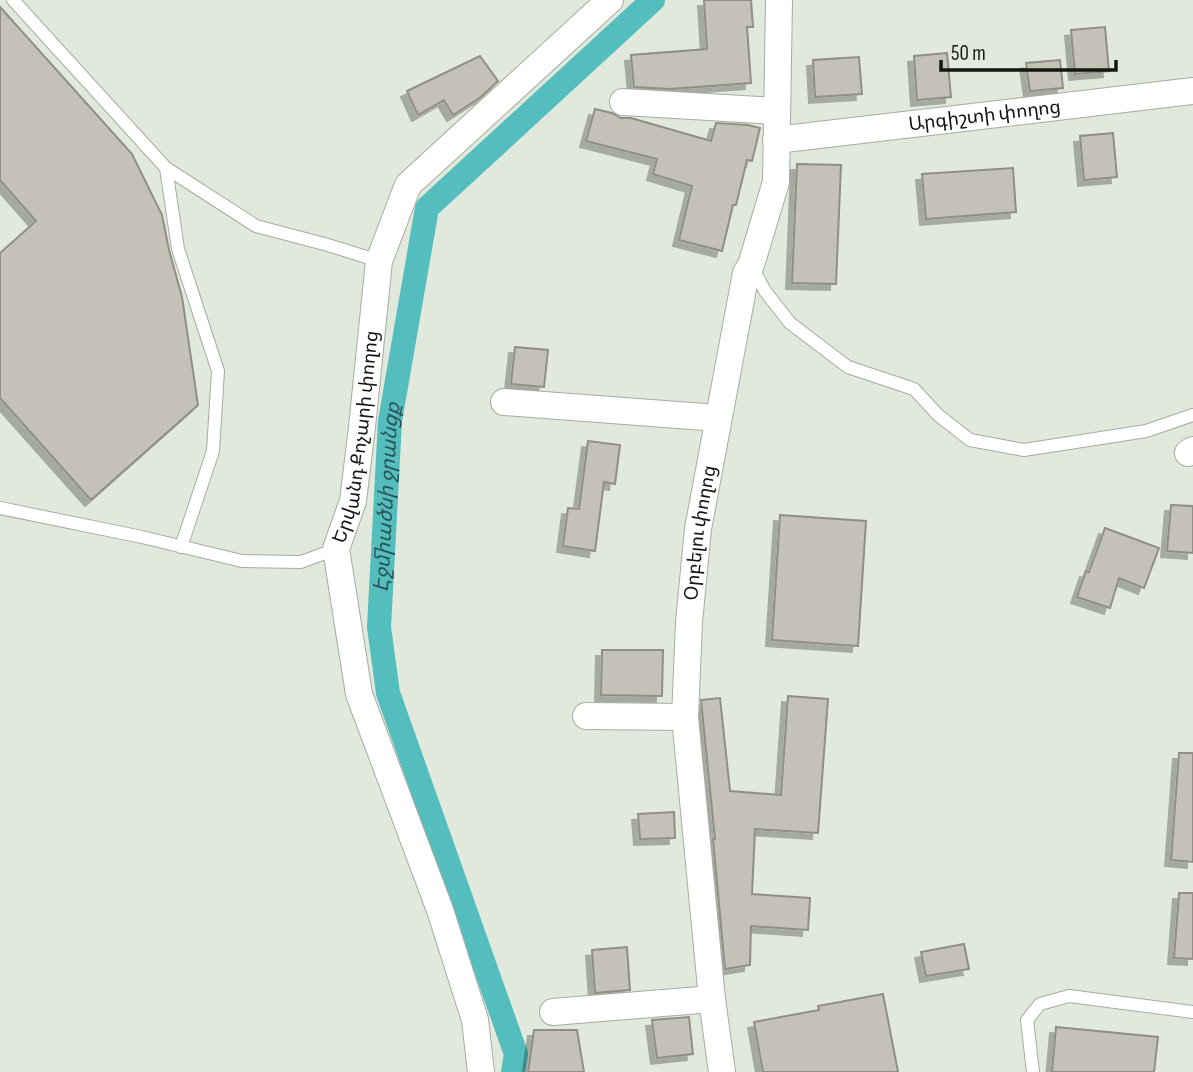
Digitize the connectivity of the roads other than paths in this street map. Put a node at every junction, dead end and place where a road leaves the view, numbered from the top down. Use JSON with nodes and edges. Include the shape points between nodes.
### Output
{"nodes":[{"id":1,"x":13,"y":0,"type":"edge"},
{"id":2,"x":610,"y":0,"type":"edge"},
{"id":3,"x":779,"y":0,"type":"edge"},
{"id":4,"x":1193,"y":91,"type":"edge"},
{"id":5,"x":623,"y":102,"type":"dead end"},
{"id":6,"x":776,"y":111,"type":"junction"},
{"id":7,"x":776,"y":140,"type":"junction"},
{"id":8,"x":166,"y":168,"type":"junction"},
{"id":9,"x":379,"y":261,"type":"junction"},
{"id":10,"x":751,"y":265,"type":"junction"},
{"id":11,"x":504,"y":402,"type":"dead end"},
{"id":12,"x":1193,"y":415,"type":"edge"},
{"id":13,"x":718,"y":418,"type":"junction"},
{"id":14,"x":0,"y":508,"type":"edge"},
{"id":15,"x":181,"y":547,"type":"junction"},
{"id":16,"x":336,"y":550,"type":"junction"},
{"id":17,"x":586,"y":716,"type":"dead end"},
{"id":18,"x":685,"y":717,"type":"junction"},
{"id":19,"x":712,"y":999,"type":"junction"},
{"id":20,"x":553,"y":1012,"type":"dead end"},
{"id":21,"x":1193,"y":1012,"type":"edge"},
{"id":22,"x":481,"y":1072,"type":"edge"},
{"id":23,"x":722,"y":1072,"type":"edge"},
{"id":24,"x":1033,"y":1072,"type":"edge"}],
"edges":[{"from":1,"to":8,"type":"lane"},
{"from":2,"to":9,"type":"street","name":"Երվանդ Քոչարի փողոց","via":[[408,185]]},
{"from":3,"to":6,"type":"street","name":"Օրբելու փողոց"},
{"from":4,"to":7,"type":"street","name":"Արգիշտի փողոց"},
{"from":5,"to":6,"type":"street"},
{"from":6,"to":7,"type":"street","name":"Օրբելու փողոց"},
{"from":7,"to":10,"type":"street","name":"Օրբելու փողոց","via":[[776,182]]},
{"from":8,"to":9,"type":"lane","via":[[256,226]]},
{"from":8,"to":15,"type":"lane","via":[[178,248],[218,371],[213,451]]},
{"from":9,"to":16,"type":"street","name":"Երվանդ Քոչարի փողոց","via":[[353,501]]},
{"from":10,"to":12,"type":"lane","via":[[790,323],[848,367],[914,389],[971,440],[1024,450],[1146,430]]},
{"from":10,"to":13,"type":"street","name":"Օրբելու փողոց"},
{"from":11,"to":13,"type":"street"},
{"from":13,"to":18,"type":"street","name":"Օրբելու փողոց","via":[[698,529]]},
{"from":14,"to":15,"type":"lane"},
{"from":15,"to":16,"type":"lane","via":[[242,561],[300,562]]},
{"from":16,"to":22,"type":"street","name":"Երվանդ Քոչարի փողոց","via":[[359,694],[440,910],[475,1020]]},
{"from":17,"to":18,"type":"street"},
{"from":18,"to":19,"type":"street","name":"Օրբելու փողոց"},
{"from":19,"to":20,"type":"street"},
{"from":19,"to":23,"type":"street","name":"Օրբելու փողոց"},
{"from":21,"to":24,"type":"lane","via":[[1069,996],[1040,1004],[1027,1020]]}]}
